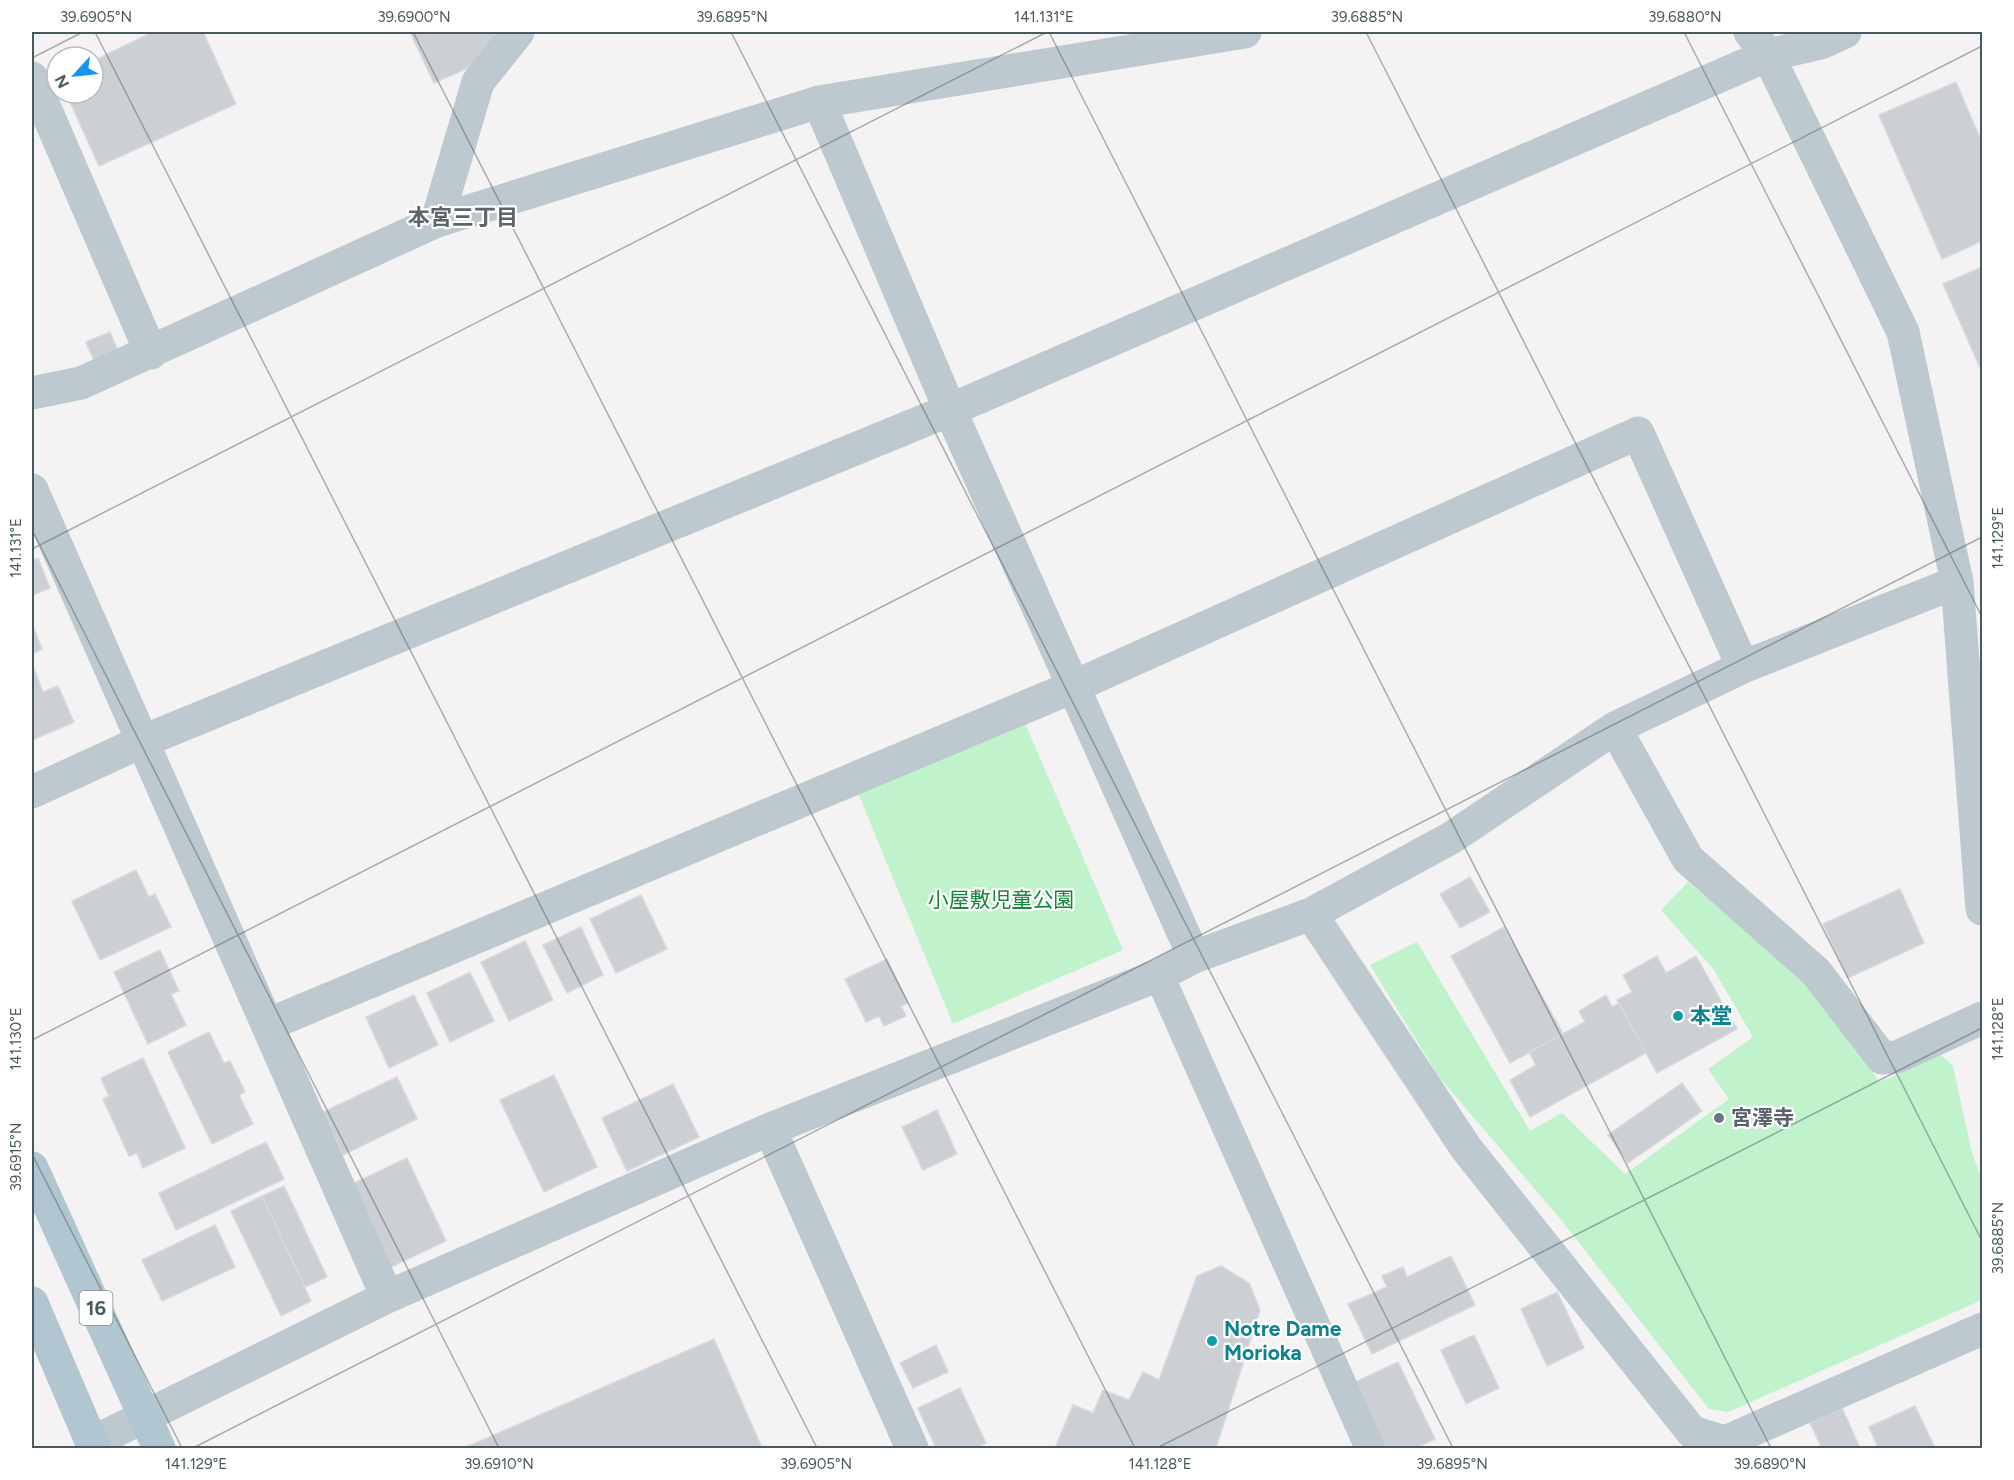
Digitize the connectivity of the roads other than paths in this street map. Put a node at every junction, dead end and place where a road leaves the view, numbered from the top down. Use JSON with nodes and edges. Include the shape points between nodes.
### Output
{"nodes":[{"id":1,"x":518,"y":32,"type":"edge"},
{"id":2,"x":1245,"y":32,"type":"edge"},
{"id":3,"x":1845,"y":32,"type":"edge"},
{"id":4,"x":1768,"y":39,"type":"edge"},
{"id":5,"x":32,"y":78,"type":"edge"},
{"id":6,"x":819,"y":102,"type":"junction"},
{"id":7,"x":437,"y":221,"type":"junction"},
{"id":8,"x":151,"y":352,"type":"junction"},
{"id":9,"x":32,"y":393,"type":"edge"},
{"id":10,"x":950,"y":410,"type":"junction"},
{"id":11,"x":32,"y":490,"type":"edge"},
{"id":12,"x":1957,"y":582,"type":"junction"},
{"id":13,"x":1743,"y":667,"type":"junction"},
{"id":14,"x":1075,"y":686,"type":"junction"},
{"id":15,"x":1615,"y":728,"type":"junction"},
{"id":16,"x":141,"y":742,"type":"junction"},
{"id":17,"x":32,"y":792,"type":"edge"},
{"id":18,"x":1979,"y":837,"type":"edge"},
{"id":19,"x":1983,"y":909,"type":"edge"},
{"id":20,"x":1311,"y":914,"type":"junction"},
{"id":21,"x":1194,"y":957,"type":"junction"},
{"id":22,"x":1159,"y":975,"type":"junction"},
{"id":23,"x":1983,"y":1018,"type":"edge"},
{"id":24,"x":267,"y":1025,"type":"junction"},
{"id":25,"x":770,"y":1130,"type":"junction"},
{"id":26,"x":32,"y":1168,"type":"edge"},
{"id":27,"x":387,"y":1297,"type":"junction"},
{"id":28,"x":32,"y":1303,"type":"edge"},
{"id":29,"x":1983,"y":1329,"type":"edge"},
{"id":30,"x":146,"y":1418,"type":"junction"},
{"id":31,"x":92,"y":1446,"type":"edge"},
{"id":32,"x":159,"y":1449,"type":"edge"},
{"id":33,"x":912,"y":1449,"type":"edge"},
{"id":34,"x":1370,"y":1449,"type":"edge"}],
"edges":[{"from":1,"to":7,"type":"street","via":[[477,82]]},
{"from":2,"to":6,"type":"street"},
{"from":3,"to":4,"type":"street","via":[[1821,43]]},
{"from":4,"to":10,"type":"street"},
{"from":4,"to":12,"type":"street","via":[[1903,332]]},
{"from":5,"to":8,"type":"street"},
{"from":6,"to":7,"type":"street"},
{"from":6,"to":10,"type":"street"},
{"from":7,"to":8,"type":"street"},
{"from":8,"to":9,"type":"street","via":[[81,383]]},
{"from":10,"to":14,"type":"street"},
{"from":10,"to":16,"type":"street"},
{"from":11,"to":16,"type":"street"},
{"from":12,"to":13,"type":"street"},
{"from":12,"to":18,"type":"street"},
{"from":13,"to":14,"type":"street","via":[[1638,434]]},
{"from":13,"to":15,"type":"street"},
{"from":14,"to":21,"type":"street"},
{"from":14,"to":24,"type":"street"},
{"from":15,"to":20,"type":"street","via":[[1451,838]]},
{"from":15,"to":23,"type":"street","via":[[1688,859],[1816,972],[1882,1058],[1897,1057]]},
{"from":16,"to":17,"type":"street"},
{"from":16,"to":24,"type":"street"},
{"from":18,"to":19,"type":"street"},
{"from":20,"to":21,"type":"street"},
{"from":20,"to":29,"type":"street","via":[[1466,1148],[1692,1432],[1725,1442]]},
{"from":21,"to":22,"type":"street"},
{"from":22,"to":25,"type":"street"},
{"from":22,"to":34,"type":"street"},
{"from":24,"to":27,"type":"street"},
{"from":25,"to":27,"type":"street"},
{"from":25,"to":33,"type":"street"},
{"from":26,"to":30,"type":"main road","number":"16"},
{"from":27,"to":30,"type":"street"},
{"from":28,"to":31,"type":"main road"},
{"from":30,"to":31,"type":"street"},
{"from":30,"to":32,"type":"main road","number":"16"}]}
